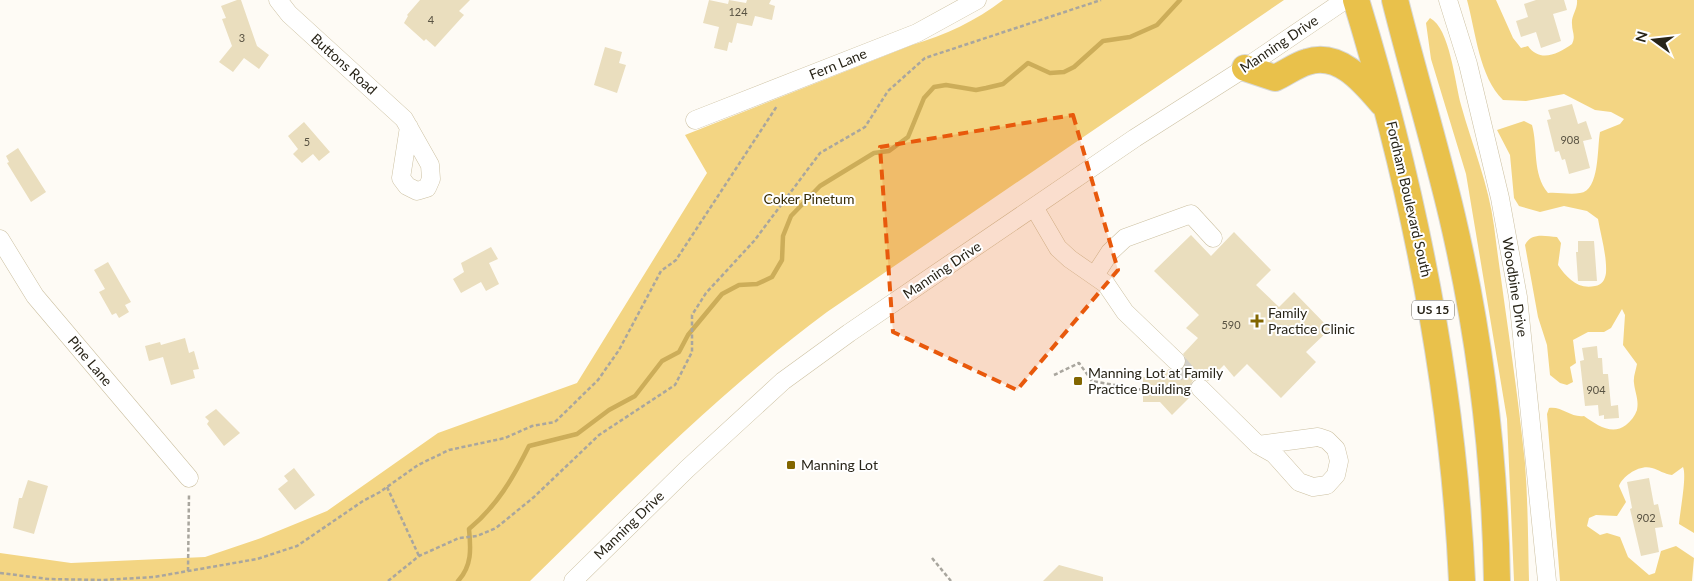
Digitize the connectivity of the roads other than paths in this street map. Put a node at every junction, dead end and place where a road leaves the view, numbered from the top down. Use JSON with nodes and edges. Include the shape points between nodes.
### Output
{"nodes":[{"id":1,"x":278,"y":0,"type":"edge"},
{"id":2,"x":977,"y":0,"type":"edge"},
{"id":3,"x":1345,"y":0,"type":"edge"},
{"id":4,"x":1356,"y":0,"type":"edge"},
{"id":5,"x":1395,"y":0,"type":"edge"},
{"id":6,"x":1448,"y":0,"type":"edge"},
{"id":7,"x":1245,"y":68,"type":"junction"},
{"id":8,"x":1388,"y":111,"type":"junction"},
{"id":9,"x":695,"y":120,"type":"dead end"},
{"id":10,"x":409,"y":128,"type":"dead end"},
{"id":11,"x":1034,"y":207,"type":"junction"},
{"id":12,"x":0,"y":238,"type":"edge"},
{"id":13,"x":1213,"y":238,"type":"dead end"},
{"id":14,"x":1095,"y":275,"type":"junction"},
{"id":15,"x":1176,"y":361,"type":"tunnel mouth"},
{"id":16,"x":1200,"y":388,"type":"tunnel mouth"},
{"id":17,"x":1258,"y":446,"type":"dead end"},
{"id":18,"x":189,"y":478,"type":"road end"},
{"id":19,"x":573,"y":581,"type":"edge"},
{"id":20,"x":1462,"y":581,"type":"edge"},
{"id":21,"x":1496,"y":581,"type":"edge"},
{"id":22,"x":1547,"y":581,"type":"edge"}],
"edges":[{"from":1,"to":10,"type":"street","name":"Buttons Road","via":[[289,14],[404,119]]},
{"from":2,"to":9,"type":"street","name":"Fern Lane","via":[[916,33]]},
{"from":3,"to":7,"type":"street","name":"Manning Drive"},
{"from":4,"to":8,"type":"highway","name":"Fordham Boulevard South","number":"US 15"},
{"from":5,"to":21,"type":"highway","number":"US 15","via":[[1430,124],[1467,293],[1490,453]]},
{"from":6,"to":22,"type":"street","name":"Woodbine Drive","via":[[1468,64],[1500,198],[1518,297]]},
{"from":7,"to":8,"type":"highway","via":[[1275,78],[1309,61],[1331,61],[1360,78]]},
{"from":7,"to":11,"type":"street","name":"Manning Drive","via":[[1134,138]]},
{"from":8,"to":20,"type":"highway","name":"Fordham Boulevard South","number":"US 15","via":[[1421,246],[1437,330],[1454,464]]},
{"from":11,"to":14,"type":"street","via":[[1058,248]]},
{"from":11,"to":19,"type":"street","name":"Manning Drive","via":[[783,381]]},
{"from":12,"to":18,"type":"street","name":"Pine Lane","via":[[35,296]]},
{"from":13,"to":14,"type":"street","via":[[1191,214],[1125,238],[1110,252]]},
{"from":14,"to":15,"type":"street","via":[[1106,284],[1125,312]]},
{"from":16,"to":17,"type":"street"}]}
